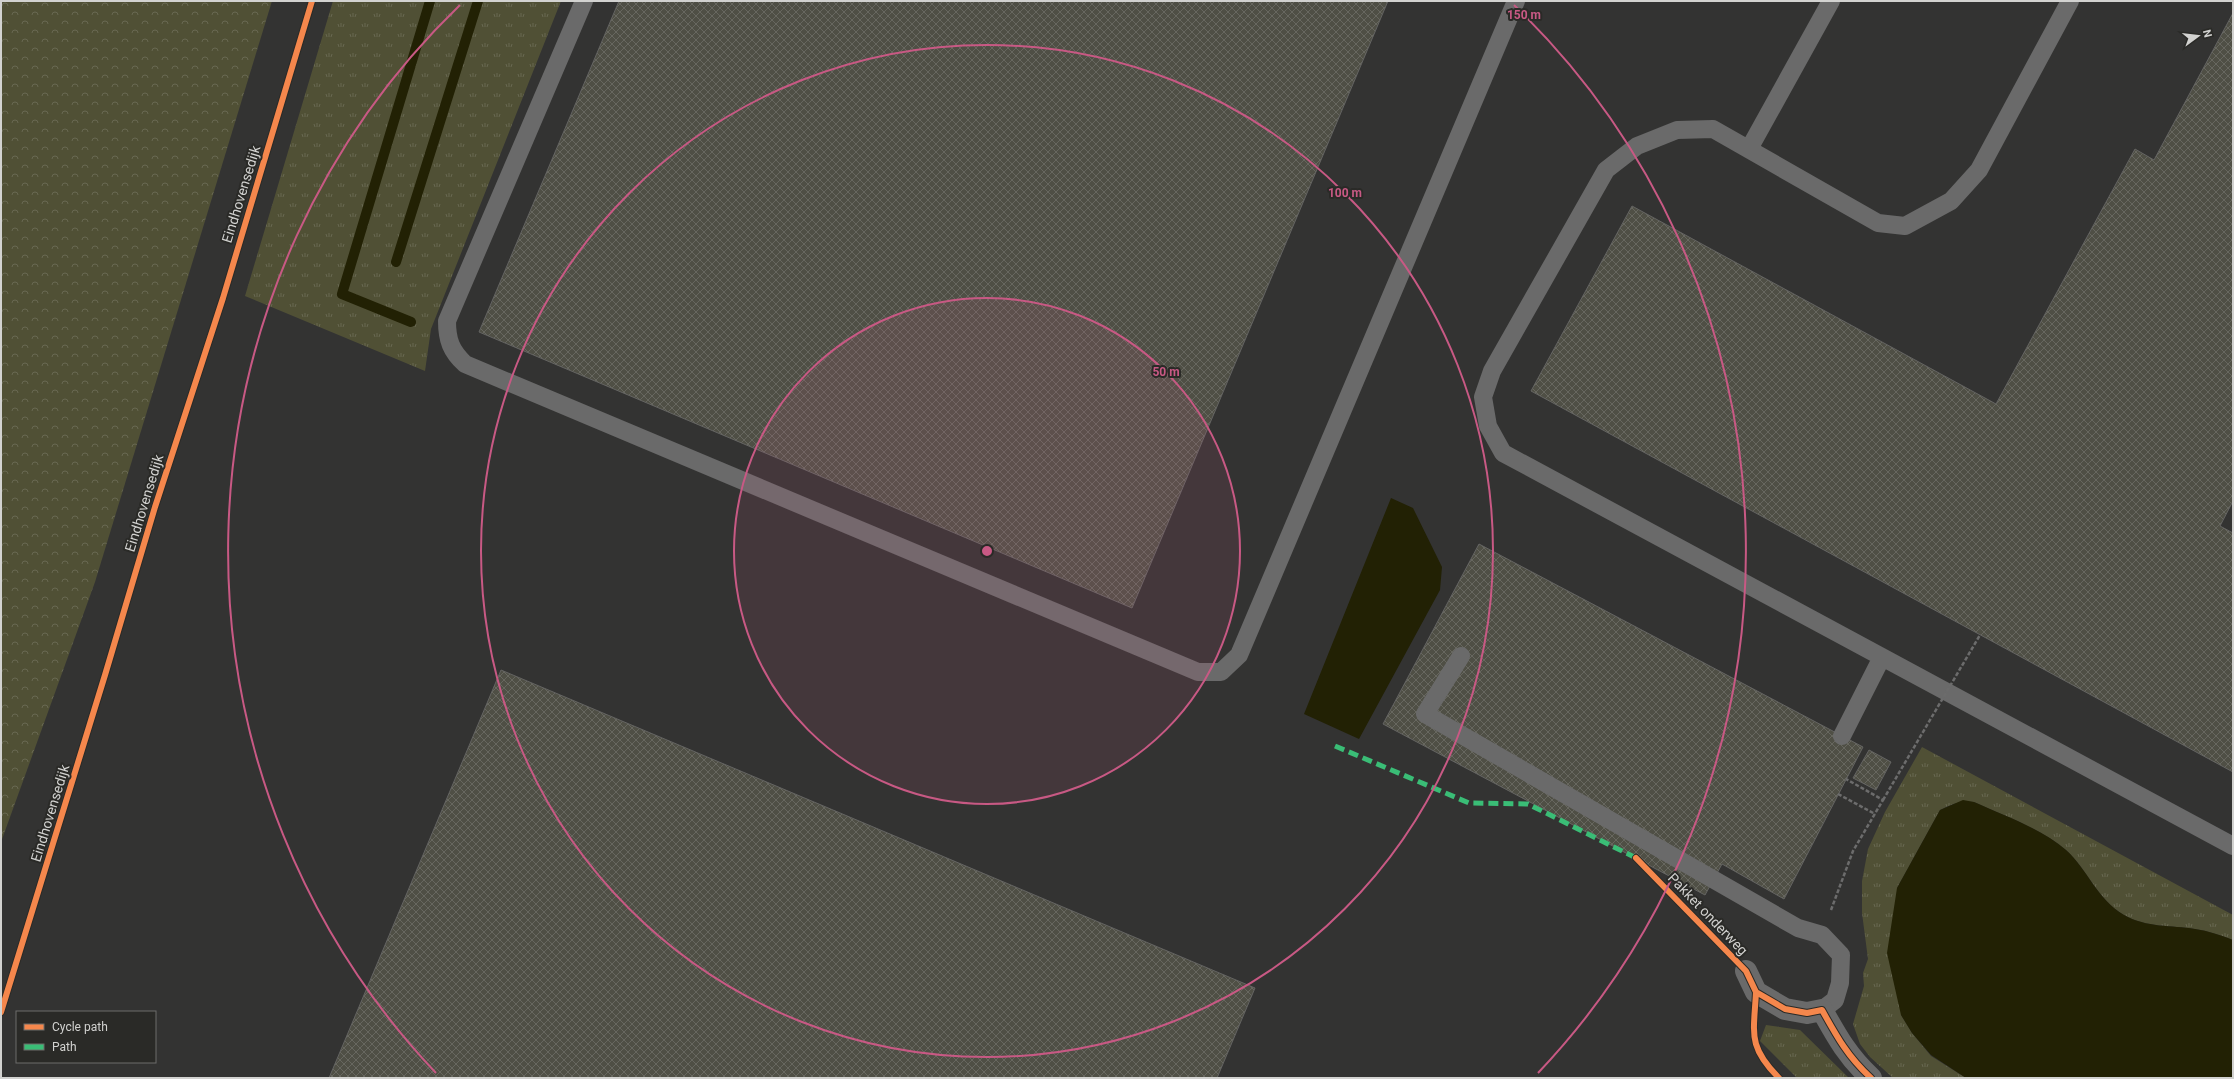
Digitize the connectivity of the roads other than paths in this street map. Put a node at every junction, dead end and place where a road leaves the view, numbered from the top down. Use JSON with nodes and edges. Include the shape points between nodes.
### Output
{"nodes":[{"id":1,"x":584,"y":1,"type":"edge"},
{"id":2,"x":1516,"y":1,"type":"edge"},
{"id":3,"x":1831,"y":1,"type":"edge"},
{"id":4,"x":2070,"y":1,"type":"edge"},
{"id":5,"x":1750,"y":149,"type":"junction"},
{"id":6,"x":1461,"y":656,"type":"dead end"},
{"id":7,"x":1882,"y":657,"type":"junction"},
{"id":8,"x":1842,"y":736,"type":"dead end"},
{"id":9,"x":2233,"y":846,"type":"edge"},
{"id":10,"x":1746,"y":971,"type":"dead end"},
{"id":11,"x":1822,"y":1010,"type":"junction"},
{"id":12,"x":1871,"y":1078,"type":"edge"}],
"edges":[{"from":1,"to":2,"type":"lane","via":[[447,321],[447,337],[454,355],[465,364],[1198,672],[1221,672],[1239,654]]},
{"from":3,"to":5,"type":"lane"},
{"from":4,"to":5,"type":"lane","via":[[1979,170],[1951,201],[1905,226],[1878,223]]},
{"from":5,"to":7,"type":"lane","via":[[1713,129],[1677,130],[1637,146],[1606,170],[1492,371],[1483,397],[1488,426],[1503,453]]},
{"from":6,"to":11,"type":"lane","via":[[1425,714],[1798,928],[1822,935],[1841,955],[1840,983],[1835,1000]]},
{"from":7,"to":8,"type":"lane"},
{"from":7,"to":9,"type":"lane"},
{"from":10,"to":11,"type":"street","name":"Pakket onderweg","via":[[1756,992],[1785,1009],[1807,1014]]},
{"from":11,"to":12,"type":"street","via":[[1844,1050]]}]}
